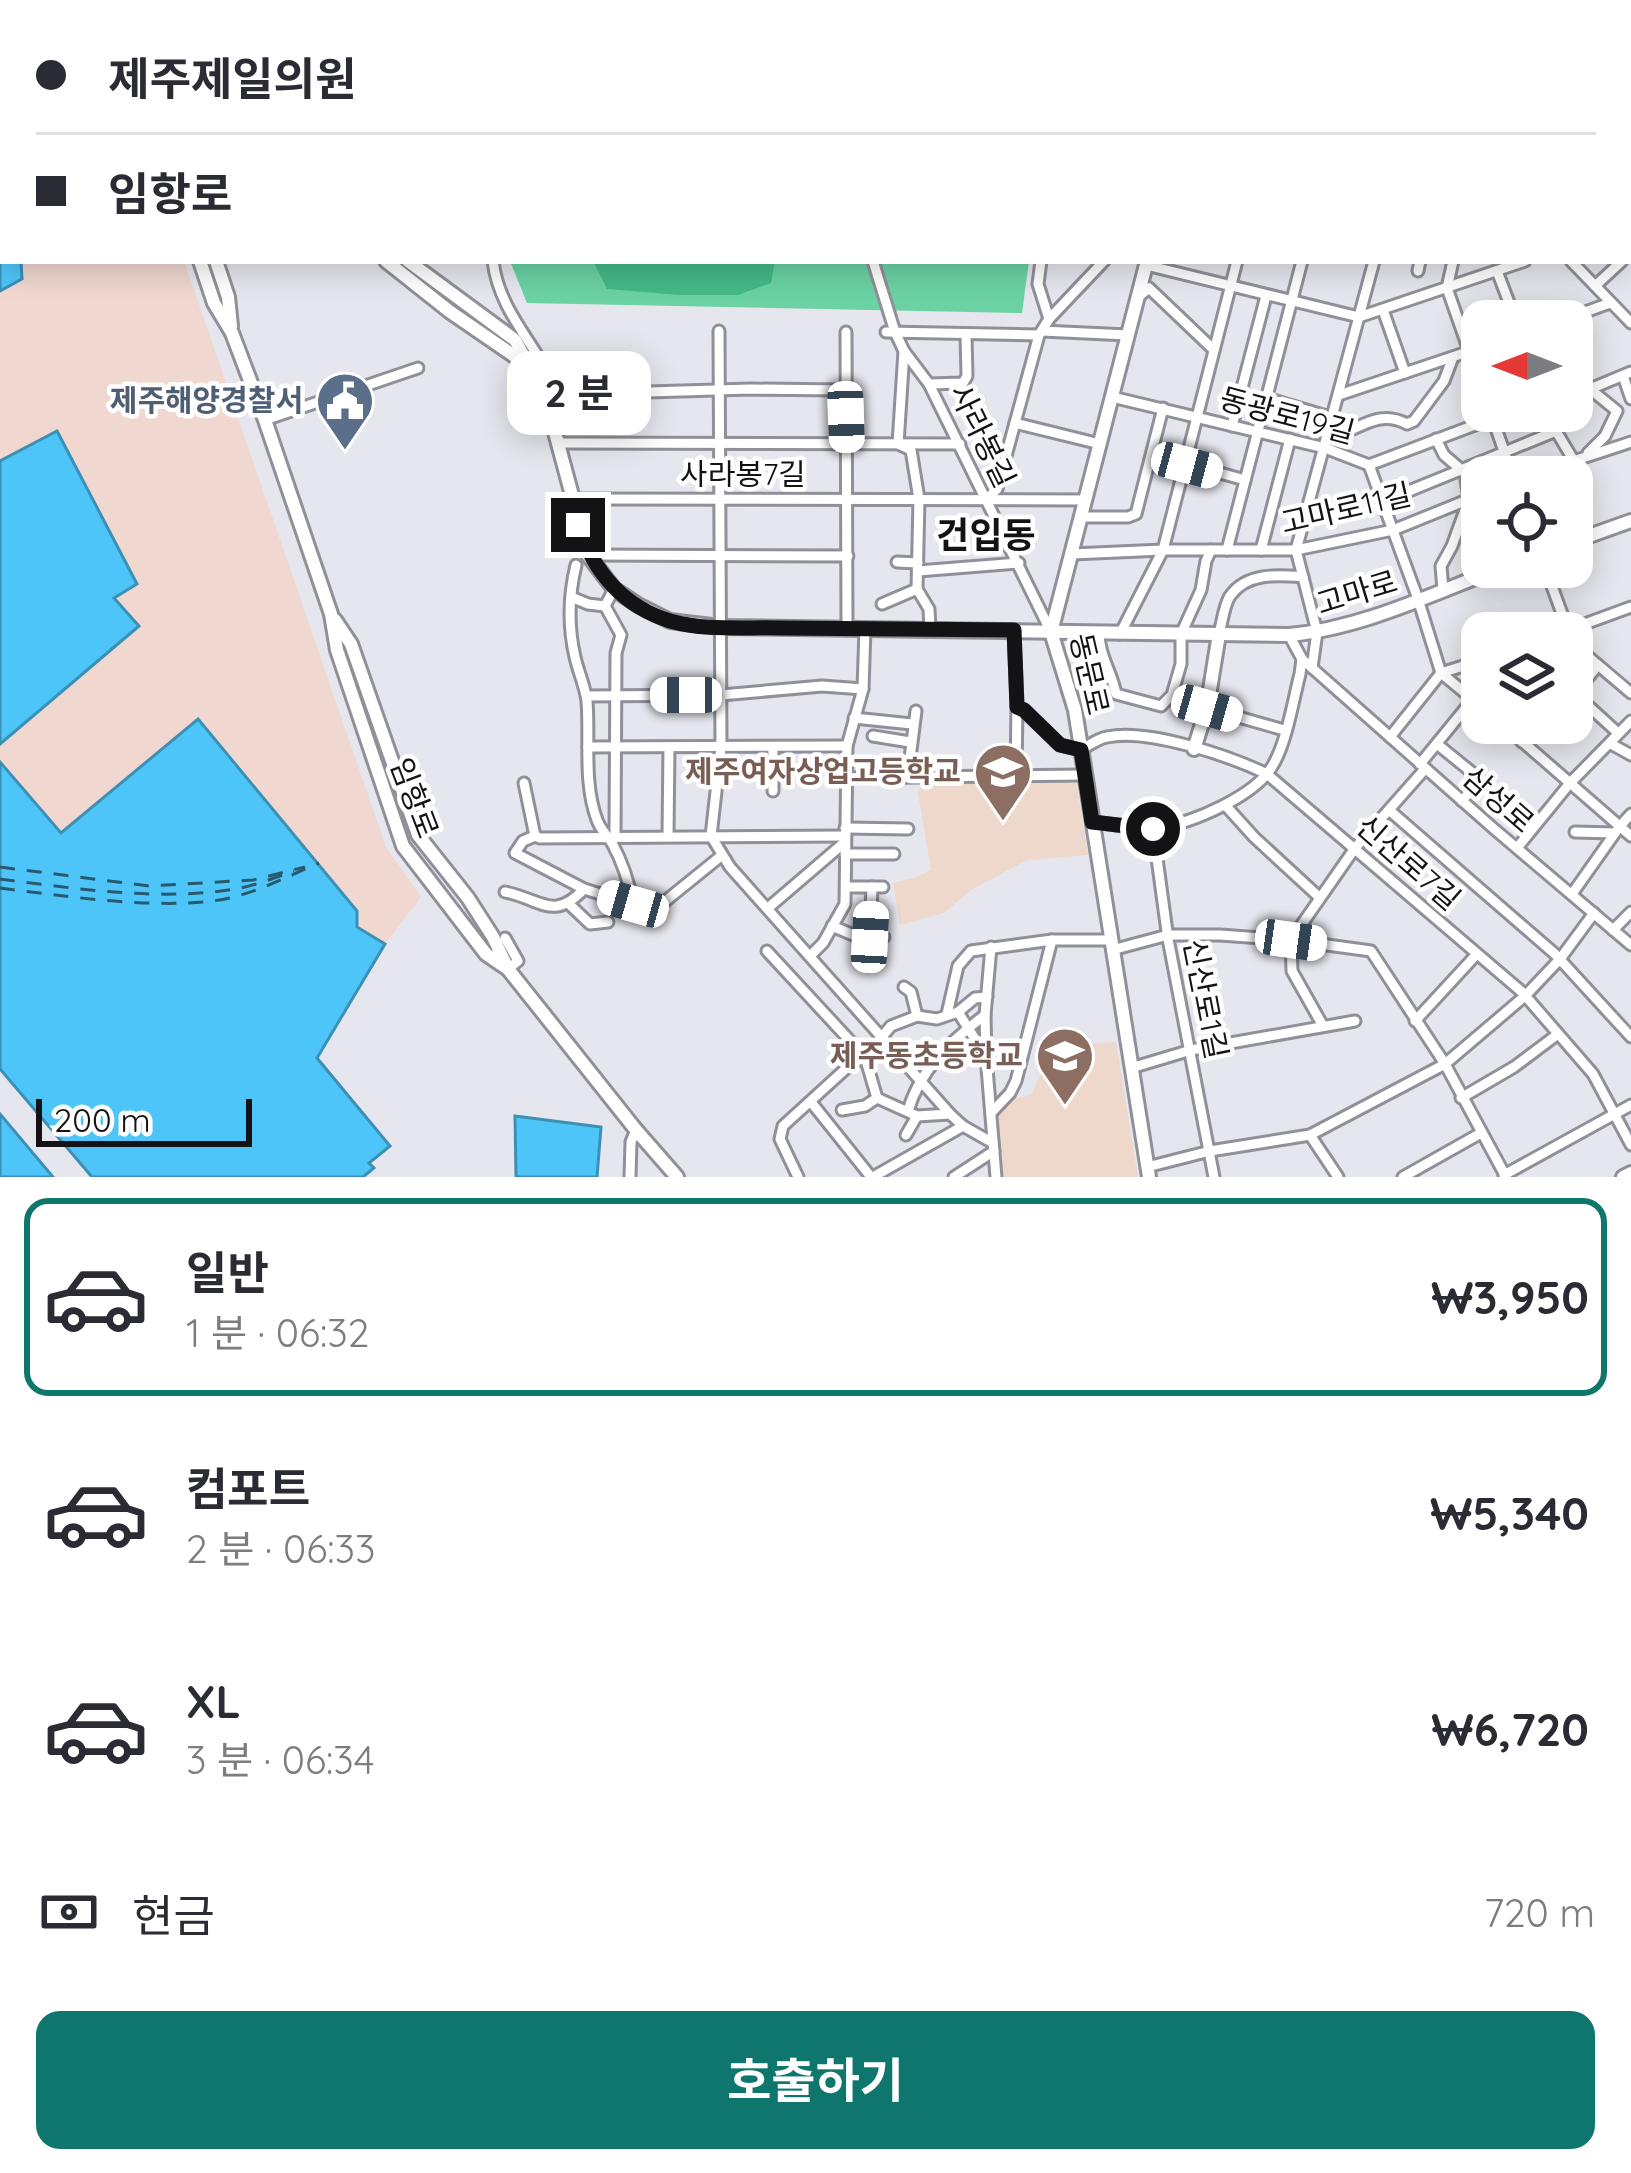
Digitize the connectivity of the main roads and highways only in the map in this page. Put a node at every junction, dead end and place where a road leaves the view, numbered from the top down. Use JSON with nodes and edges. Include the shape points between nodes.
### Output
{"nodes":[{"id":1,"x":201,"y":264,"type":"edge"},
{"id":2,"x":217,"y":264,"type":"edge"},
{"id":3,"x":390,"y":264,"type":"edge"},
{"id":4,"x":412,"y":264,"type":"edge"},
{"id":5,"x":1146,"y":264,"type":"edge"},
{"id":6,"x":232,"y":333,"type":"junction"},
{"id":7,"x":529,"y":366,"type":"junction"},
{"id":8,"x":1631,"y":521,"type":"edge"},
{"id":9,"x":1593,"y":535,"type":"edge"},
{"id":10,"x":1461,"y":583,"type":"edge"},
{"id":11,"x":332,"y":614,"type":"junction"},
{"id":12,"x":1052,"y":632,"type":"junction"},
{"id":13,"x":1219,"y":634,"type":"junction"},
{"id":14,"x":1194,"y":749,"type":"road end"},
{"id":15,"x":508,"y":969,"type":"junction"},
{"id":16,"x":1148,"y":1172,"type":"edge"},
{"id":17,"x":1631,"y":1173,"type":"edge"},
{"id":18,"x":677,"y":1177,"type":"edge"},
{"id":19,"x":1623,"y":1177,"type":"edge"}],
"edges":[{"from":1,"to":6,"type":"main road","name":"임항로"},
{"from":2,"to":6,"type":"main road","name":"임항로"},
{"from":3,"to":7,"type":"main road"},
{"from":4,"to":7,"type":"main road","via":[[515,340]]},
{"from":5,"to":12,"type":"main road","name":"동문로"},
{"from":6,"to":11,"type":"main road","name":"임항로"},
{"from":7,"to":12,"type":"main road","via":[[552,394],[588,555],[638,605],[670,621],[719,627]]},
{"from":8,"to":9,"type":"main road"},
{"from":10,"to":13,"type":"main road","name":"고마로","via":[[1317,632]]},
{"from":11,"to":15,"type":"main road","name":"임항로","via":[[351,644],[418,835],[468,898]]},
{"from":11,"to":15,"type":"main road","name":"임항로","via":[[403,846],[486,954]]},
{"from":12,"to":13,"type":"main road","name":"고마로"},
{"from":12,"to":16,"type":"main road","name":"동문로","via":[[1081,750]]},
{"from":13,"to":14,"type":"main road"},
{"from":15,"to":18,"type":"main road","name":"임항로"},
{"from":17,"to":19,"type":"main road"}]}
